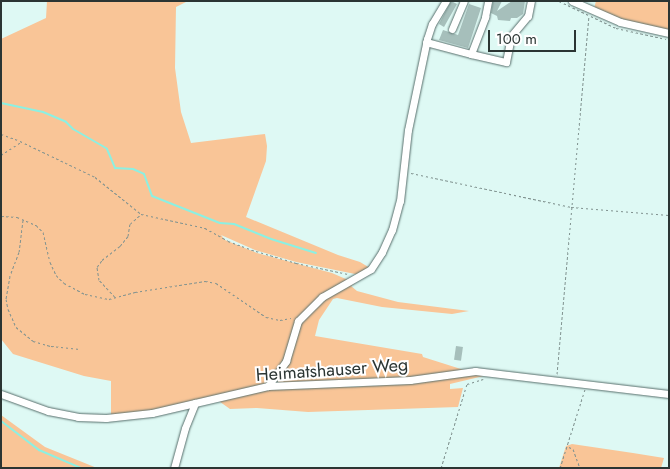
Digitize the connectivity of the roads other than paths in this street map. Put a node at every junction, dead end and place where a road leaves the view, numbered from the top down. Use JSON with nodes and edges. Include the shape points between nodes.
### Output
{"nodes":[{"id":1,"x":446,"y":1,"type":"edge"},
{"id":2,"x":464,"y":1,"type":"edge"},
{"id":3,"x":488,"y":1,"type":"edge"},
{"id":4,"x":530,"y":1,"type":"edge"},
{"id":5,"x":572,"y":1,"type":"edge"},
{"id":6,"x":452,"y":29,"type":"dead end"},
{"id":7,"x":669,"y":33,"type":"edge"},
{"id":8,"x":427,"y":41,"type":"junction"},
{"id":9,"x":471,"y":54,"type":"junction"},
{"id":10,"x":268,"y":386,"type":"junction"},
{"id":11,"x":1,"y":394,"type":"edge"},
{"id":12,"x":669,"y":394,"type":"edge"},
{"id":13,"x":196,"y":402,"type":"junction"},
{"id":14,"x":174,"y":468,"type":"edge"}],
"edges":[{"from":1,"to":8,"type":"street","via":[[432,24]]},
{"from":2,"to":6,"type":"street"},
{"from":3,"to":9,"type":"street"},
{"from":4,"to":9,"type":"street","via":[[528,16],[511,36],[506,62]]},
{"from":5,"to":7,"type":"street","via":[[636,27]]},
{"from":8,"to":9,"type":"street"},
{"from":8,"to":10,"type":"street","via":[[414,95],[400,200],[392,230],[371,268],[322,297],[298,321],[286,361]]},
{"from":10,"to":12,"type":"street","name":"Heimatshauser Weg","via":[[391,382],[475,371]]},
{"from":10,"to":13,"type":"street","name":"Heimatshauser Weg"},
{"from":11,"to":13,"type":"street","name":"Heimatshauser Weg","via":[[34,407],[78,417],[120,418]]},
{"from":13,"to":14,"type":"street"}]}
